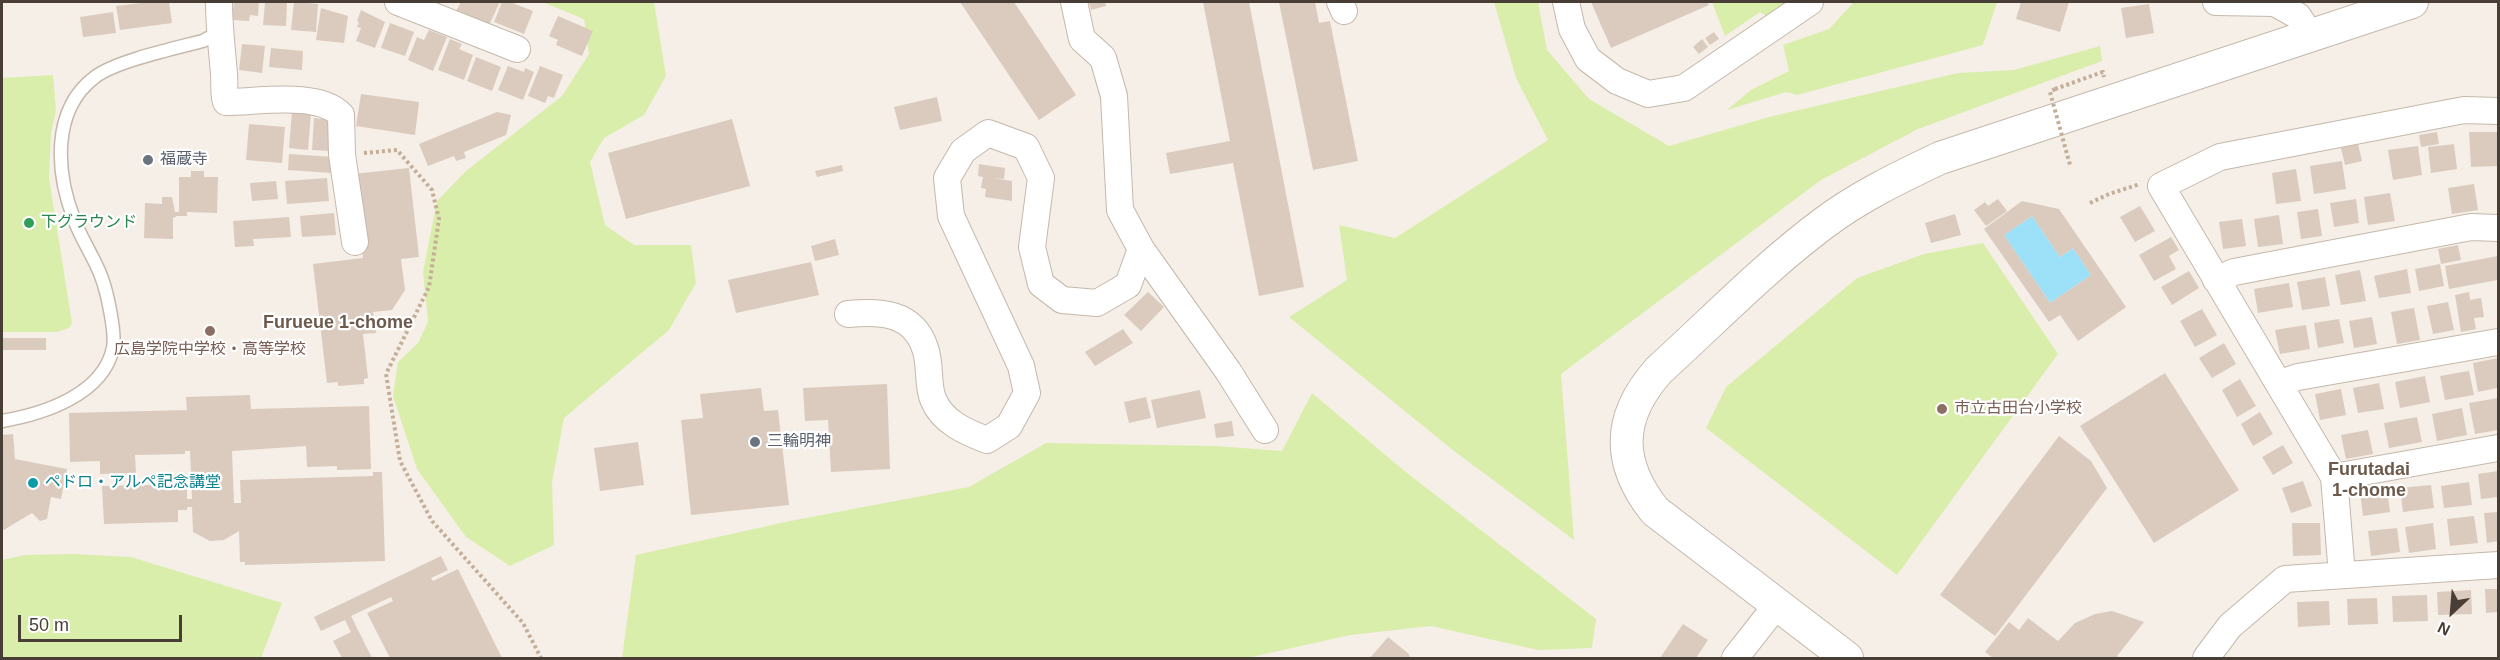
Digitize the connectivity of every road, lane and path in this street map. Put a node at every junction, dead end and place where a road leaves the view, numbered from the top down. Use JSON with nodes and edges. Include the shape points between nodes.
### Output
{"nodes":[{"id":1,"x":219,"y":2,"type":"edge"},
{"id":2,"x":398,"y":2,"type":"edge"},
{"id":3,"x":1074,"y":2,"type":"edge"},
{"id":4,"x":1566,"y":2,"type":"edge"},
{"id":5,"x":1810,"y":2,"type":"edge"},
{"id":6,"x":2216,"y":2,"type":"edge"},
{"id":7,"x":2412,"y":2,"type":"edge"},
{"id":8,"x":219,"y":32,"type":"junction"},
{"id":9,"x":2311,"y":36,"type":"junction"},
{"id":10,"x":517,"y":49,"type":"dead end"},
{"id":11,"x":2092,"y":76,"type":"dead end"},
{"id":12,"x":2499,"y":111,"type":"edge"},
{"id":13,"x":342,"y":155,"type":"junction"},
{"id":14,"x":2070,"y":165,"type":"dead end"},
{"id":15,"x":2161,"y":186,"type":"junction"},
{"id":16,"x":2090,"y":203,"type":"dead end"},
{"id":17,"x":2499,"y":228,"type":"edge"},
{"id":18,"x":355,"y":242,"type":"dead end"},
{"id":19,"x":1141,"y":249,"type":"junction"},
{"id":20,"x":2216,"y":280,"type":"junction"},
{"id":21,"x":848,"y":314,"type":"dead end"},
{"id":22,"x":2499,"y":342,"type":"edge"},
{"id":23,"x":2280,"y":383,"type":"junction"},
{"id":24,"x":2,"y":421,"type":"edge"},
{"id":25,"x":1264,"y":430,"type":"dead end"},
{"id":26,"x":2499,"y":448,"type":"edge"},
{"id":27,"x":2334,"y":477,"type":"junction"},
{"id":28,"x":2499,"y":565,"type":"edge"},
{"id":29,"x":2342,"y":575,"type":"junction"},
{"id":30,"x":1776,"y":606,"type":"junction"},
{"id":31,"x":541,"y":658,"type":"edge"},
{"id":32,"x":1736,"y":658,"type":"edge"},
{"id":33,"x":1847,"y":658,"type":"edge"},
{"id":34,"x":2206,"y":658,"type":"edge"}],
"edges":[{"from":1,"to":8,"type":"street"},
{"from":2,"to":10,"type":"street"},
{"from":3,"to":19,"type":"street","via":[[1082,39],[1102,58],[1114,96],[1120,210]]},
{"from":4,"to":5,"type":"street","via":[[1572,29],[1588,59],[1617,81],[1648,94],[1684,88]]},
{"from":6,"to":9,"type":"street","via":[[2275,3],[2298,16]]},
{"from":7,"to":9,"type":"street"},
{"from":8,"to":13,"type":"street","via":[[226,102],[328,105],[341,115]]},
{"from":8,"to":24,"type":"lane","via":[[203,41],[97,75],[70,108],[62,140],[61,175],[74,220],[101,277],[113,345],[101,372],[78,394],[37,413]]},
{"from":9,"to":30,"type":"street","via":[[1940,158],[1903,175],[1825,223],[1659,370],[1630,412],[1626,441],[1629,466],[1638,489],[1655,511]]},
{"from":11,"to":14,"type":"path","bridge":true,"via":[[2050,92]]},
{"from":12,"to":15,"type":"street","via":[[2464,111],[2220,157]]},
{"from":13,"to":18,"type":"street"},
{"from":13,"to":31,"type":"path","via":[[397,150],[432,190],[439,219],[429,287],[386,374],[400,461],[432,521],[523,623]]},
{"from":15,"to":16,"type":"path","via":[[2144,183]]},
{"from":15,"to":20,"type":"street"},
{"from":17,"to":20,"type":"street","via":[[2471,227],[2234,272]]},
{"from":19,"to":21,"type":"street","via":[[1128,285],[1097,303],[1062,300],[1041,284],[1032,247],[1041,178],[1026,147],[988,133],[963,151],[947,178],[951,216],[1020,366],[1027,393],[1009,426],[987,440],[958,430],[933,400],[925,347],[906,320],[877,311]]},
{"from":19,"to":25,"type":"street","via":[[1228,371]]},
{"from":20,"to":23,"type":"street"},
{"from":22,"to":23,"type":"street"},
{"from":23,"to":27,"type":"street"},
{"from":26,"to":27,"type":"street"},
{"from":27,"to":29,"type":"street"},
{"from":28,"to":29,"type":"street"},
{"from":29,"to":34,"type":"street","via":[[2285,579],[2230,626]]},
{"from":30,"to":32,"type":"street"},
{"from":30,"to":33,"type":"street"}]}
